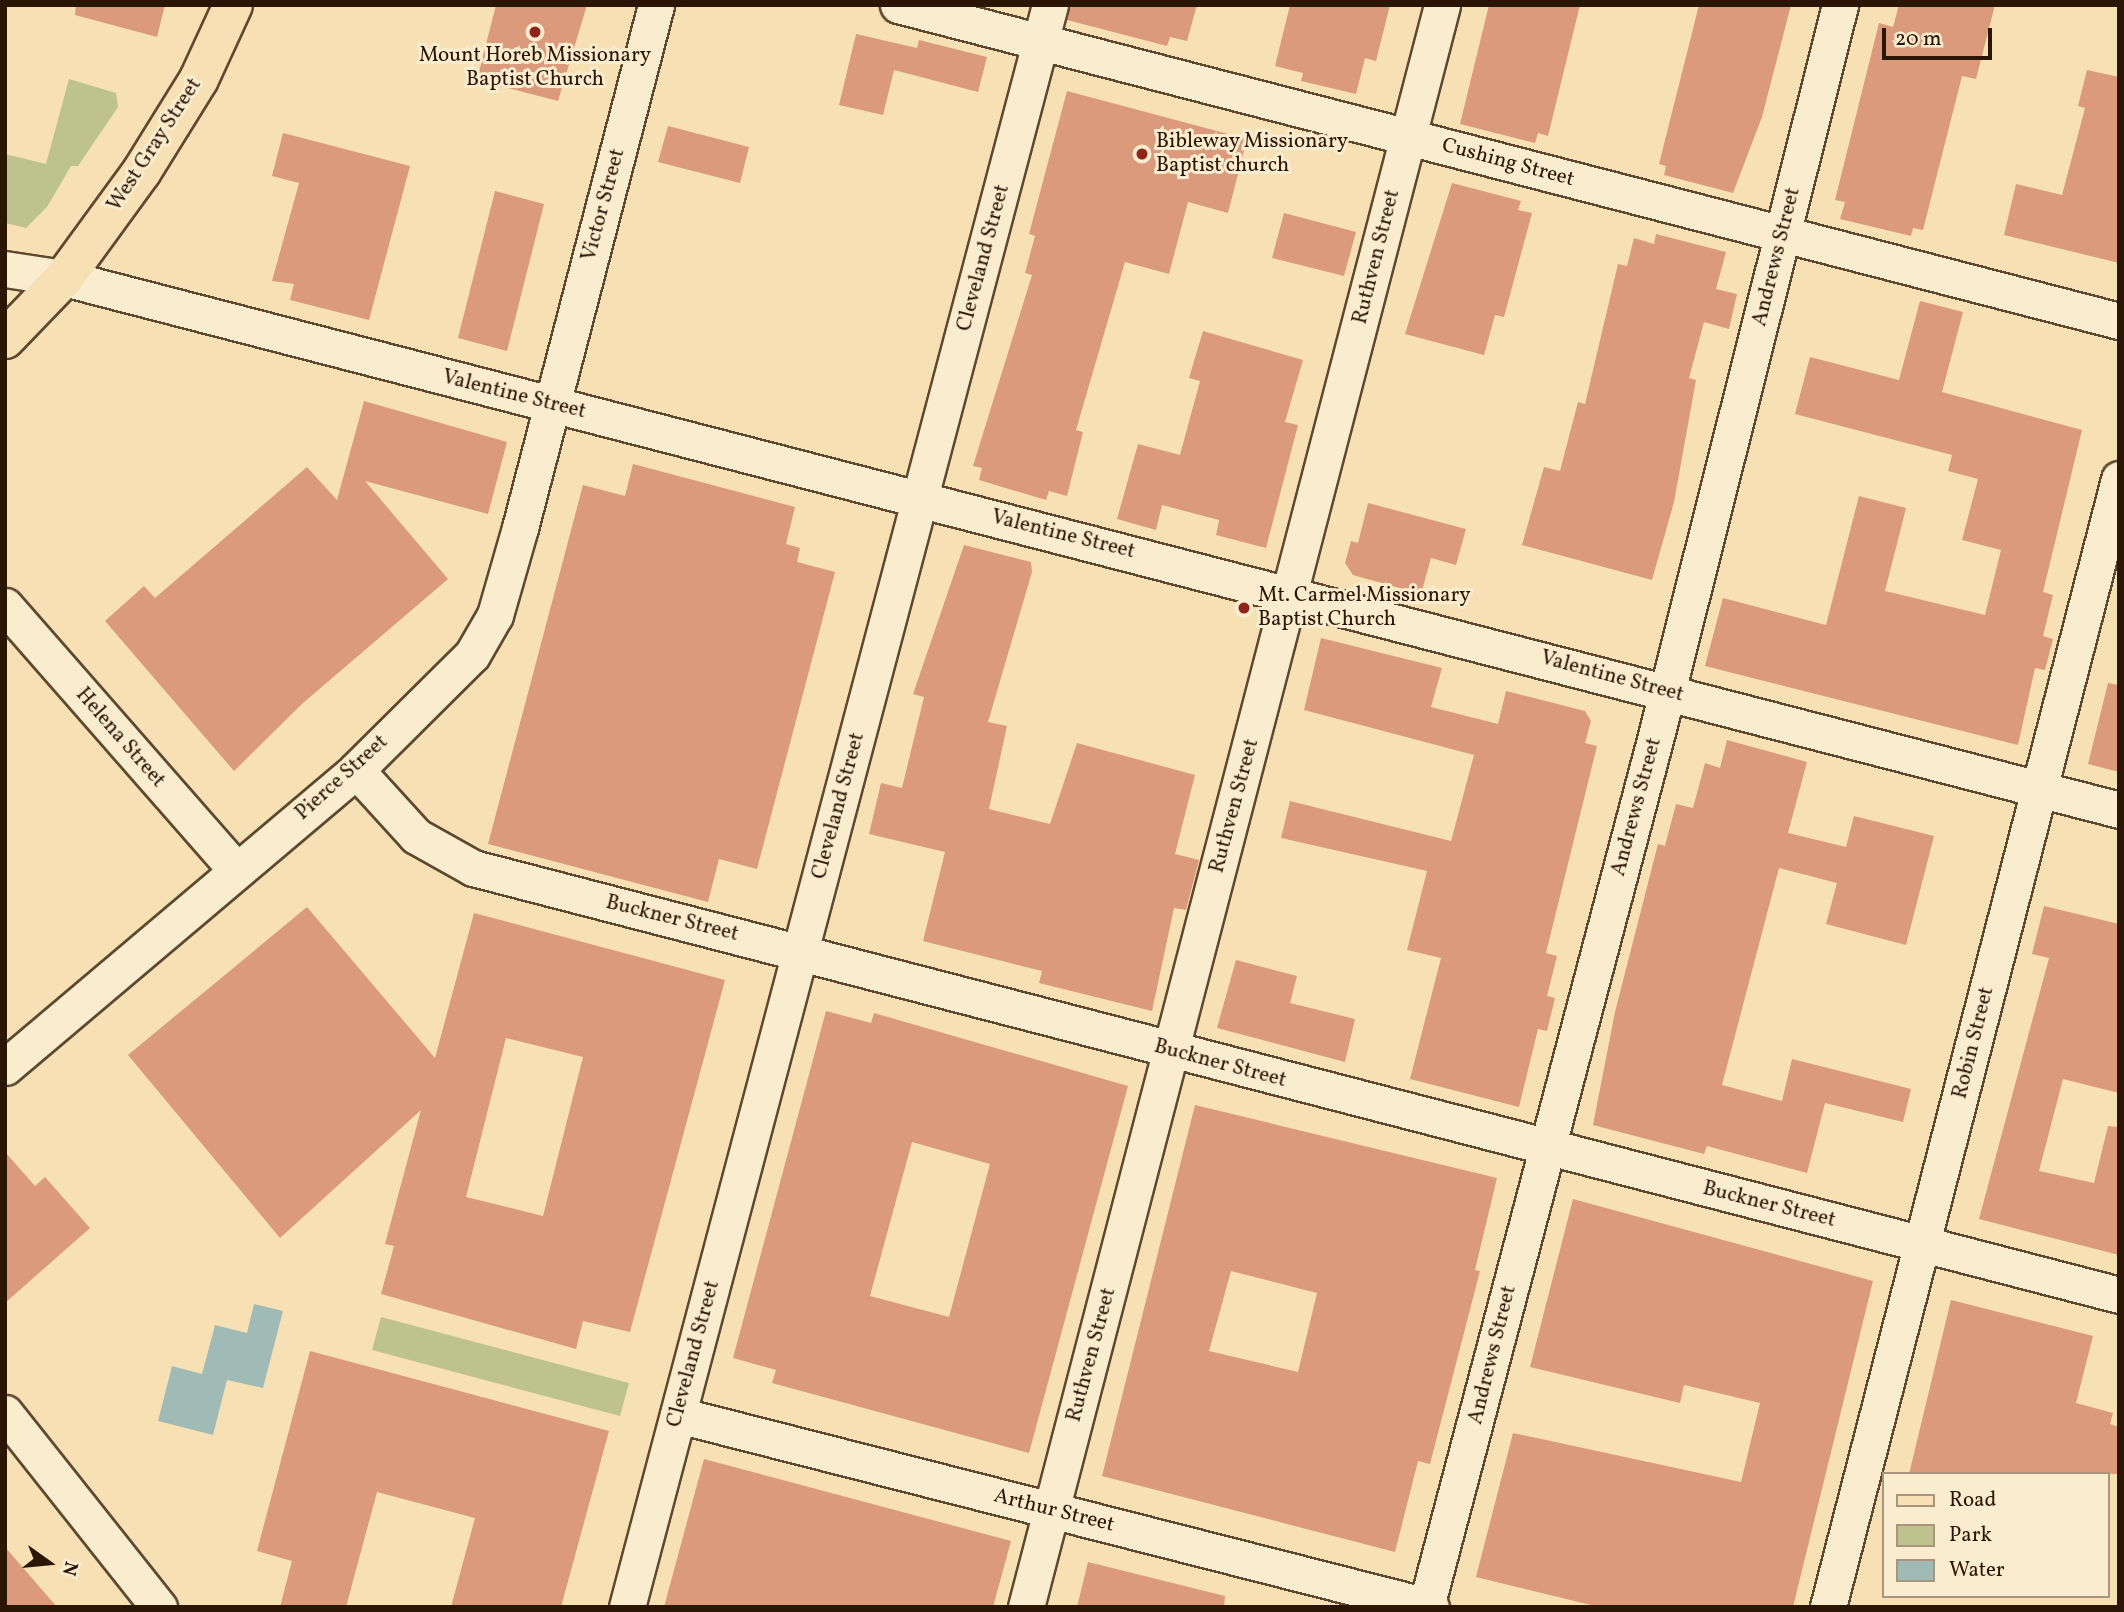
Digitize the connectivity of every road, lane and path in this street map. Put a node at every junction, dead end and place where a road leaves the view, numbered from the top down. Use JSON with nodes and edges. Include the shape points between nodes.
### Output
{"nodes":[{"id":1,"x":233,"y":5,"type":"edge"},
{"id":2,"x":656,"y":5,"type":"edge"},
{"id":3,"x":898,"y":5,"type":"edge"},
{"id":4,"x":1050,"y":5,"type":"edge"},
{"id":5,"x":1442,"y":5,"type":"edge"},
{"id":6,"x":1840,"y":5,"type":"edge"},
{"id":7,"x":1041,"y":42,"type":"junction"},
{"id":8,"x":1408,"y":137,"type":"junction"},
{"id":9,"x":1782,"y":234,"type":"junction"},
{"id":10,"x":5,"y":268,"type":"edge"},
{"id":11,"x":64,"y":278,"type":"junction"},
{"id":12,"x":2119,"y":321,"type":"edge"},
{"id":13,"x":5,"y":339,"type":"edge"},
{"id":14,"x":552,"y":404,"type":"junction"},
{"id":15,"x":2119,"y":479,"type":"edge"},
{"id":16,"x":920,"y":499,"type":"junction"},
{"id":17,"x":1291,"y":593,"type":"junction"},
{"id":18,"x":5,"y":606,"type":"edge"},
{"id":19,"x":1667,"y":692,"type":"junction"},
{"id":20,"x":356,"y":770,"type":"junction"},
{"id":21,"x":2038,"y":790,"type":"junction"},
{"id":22,"x":2119,"y":810,"type":"edge"},
{"id":23,"x":236,"y":870,"type":"junction"},
{"id":24,"x":801,"y":952,"type":"junction"},
{"id":25,"x":1171,"y":1051,"type":"junction"},
{"id":26,"x":5,"y":1067,"type":"edge"},
{"id":27,"x":1545,"y":1148,"type":"junction"},
{"id":28,"x":1922,"y":1245,"type":"junction"},
{"id":29,"x":2119,"y":1295,"type":"edge"},
{"id":30,"x":5,"y":1413,"type":"edge"},
{"id":31,"x":678,"y":1415,"type":"junction"},
{"id":32,"x":1051,"y":1510,"type":"junction"},
{"id":33,"x":1428,"y":1606,"type":"edge"},
{"id":34,"x":159,"y":1607,"type":"edge"},
{"id":35,"x":627,"y":1607,"type":"edge"},
{"id":36,"x":1027,"y":1607,"type":"edge"},
{"id":37,"x":1828,"y":1607,"type":"edge"}],
"edges":[{"from":1,"to":11,"type":"main road","name":"West Gray Street","via":[[199,79],[157,148]]},
{"from":2,"to":14,"type":"street","name":"Victor Street"},
{"from":3,"to":7,"type":"street","name":"Cushing Street"},
{"from":4,"to":7,"type":"street","name":"Cleveland Street"},
{"from":5,"to":8,"type":"street","name":"Ruthven Street"},
{"from":6,"to":9,"type":"street","name":"Andrews Street"},
{"from":7,"to":8,"type":"street","name":"Cushing Street"},
{"from":7,"to":16,"type":"street","name":"Cleveland Street"},
{"from":8,"to":9,"type":"street","name":"Cushing Street"},
{"from":8,"to":17,"type":"street","name":"Ruthven Street"},
{"from":9,"to":12,"type":"street","name":"Cushing Street"},
{"from":9,"to":19,"type":"street","name":"Andrews Street"},
{"from":10,"to":11,"type":"street","name":"Valentine Street"},
{"from":11,"to":13,"type":"main road","name":"West Gray Street"},
{"from":11,"to":14,"type":"street","name":"Valentine Street"},
{"from":14,"to":16,"type":"street","name":"Valentine Street"},
{"from":14,"to":20,"type":"street","name":"Pierce Street","via":[[495,615],[472,655]]},
{"from":15,"to":21,"type":"street","name":"Robin Street"},
{"from":16,"to":17,"type":"street","name":"Valentine Street"},
{"from":16,"to":24,"type":"street","name":"Cleveland Street"},
{"from":17,"to":19,"type":"street","name":"Valentine Street"},
{"from":17,"to":25,"type":"street","name":"Ruthven Street"},
{"from":18,"to":23,"type":"street","name":"Helena Street"},
{"from":19,"to":21,"type":"street","name":"Valentine Street"},
{"from":19,"to":27,"type":"street","name":"Andrews Street"},
{"from":20,"to":23,"type":"street","name":"Pierce Street"},
{"from":20,"to":24,"type":"street","name":"Buckner Street","via":[[416,836],[473,868]]},
{"from":21,"to":22,"type":"street","name":"Valentine Street"},
{"from":21,"to":28,"type":"street","name":"Robin Street"},
{"from":23,"to":26,"type":"street","name":"Pierce Street"},
{"from":24,"to":25,"type":"street","name":"Buckner Street"},
{"from":24,"to":31,"type":"street","name":"Cleveland Street"},
{"from":25,"to":27,"type":"street","name":"Buckner Street"},
{"from":25,"to":32,"type":"street","name":"Ruthven Street"},
{"from":27,"to":28,"type":"street","name":"Buckner Street"},
{"from":27,"to":33,"type":"street","name":"Andrews Street"},
{"from":28,"to":29,"type":"street","name":"Buckner Street"},
{"from":28,"to":37,"type":"street","name":"Robin Street"},
{"from":30,"to":34,"type":"street"},
{"from":31,"to":32,"type":"street","name":"Arthur Street"},
{"from":31,"to":35,"type":"street","name":"Cleveland Street"},
{"from":32,"to":33,"type":"street","name":"Arthur Street"},
{"from":32,"to":36,"type":"street","name":"Ruthven Street"}]}
